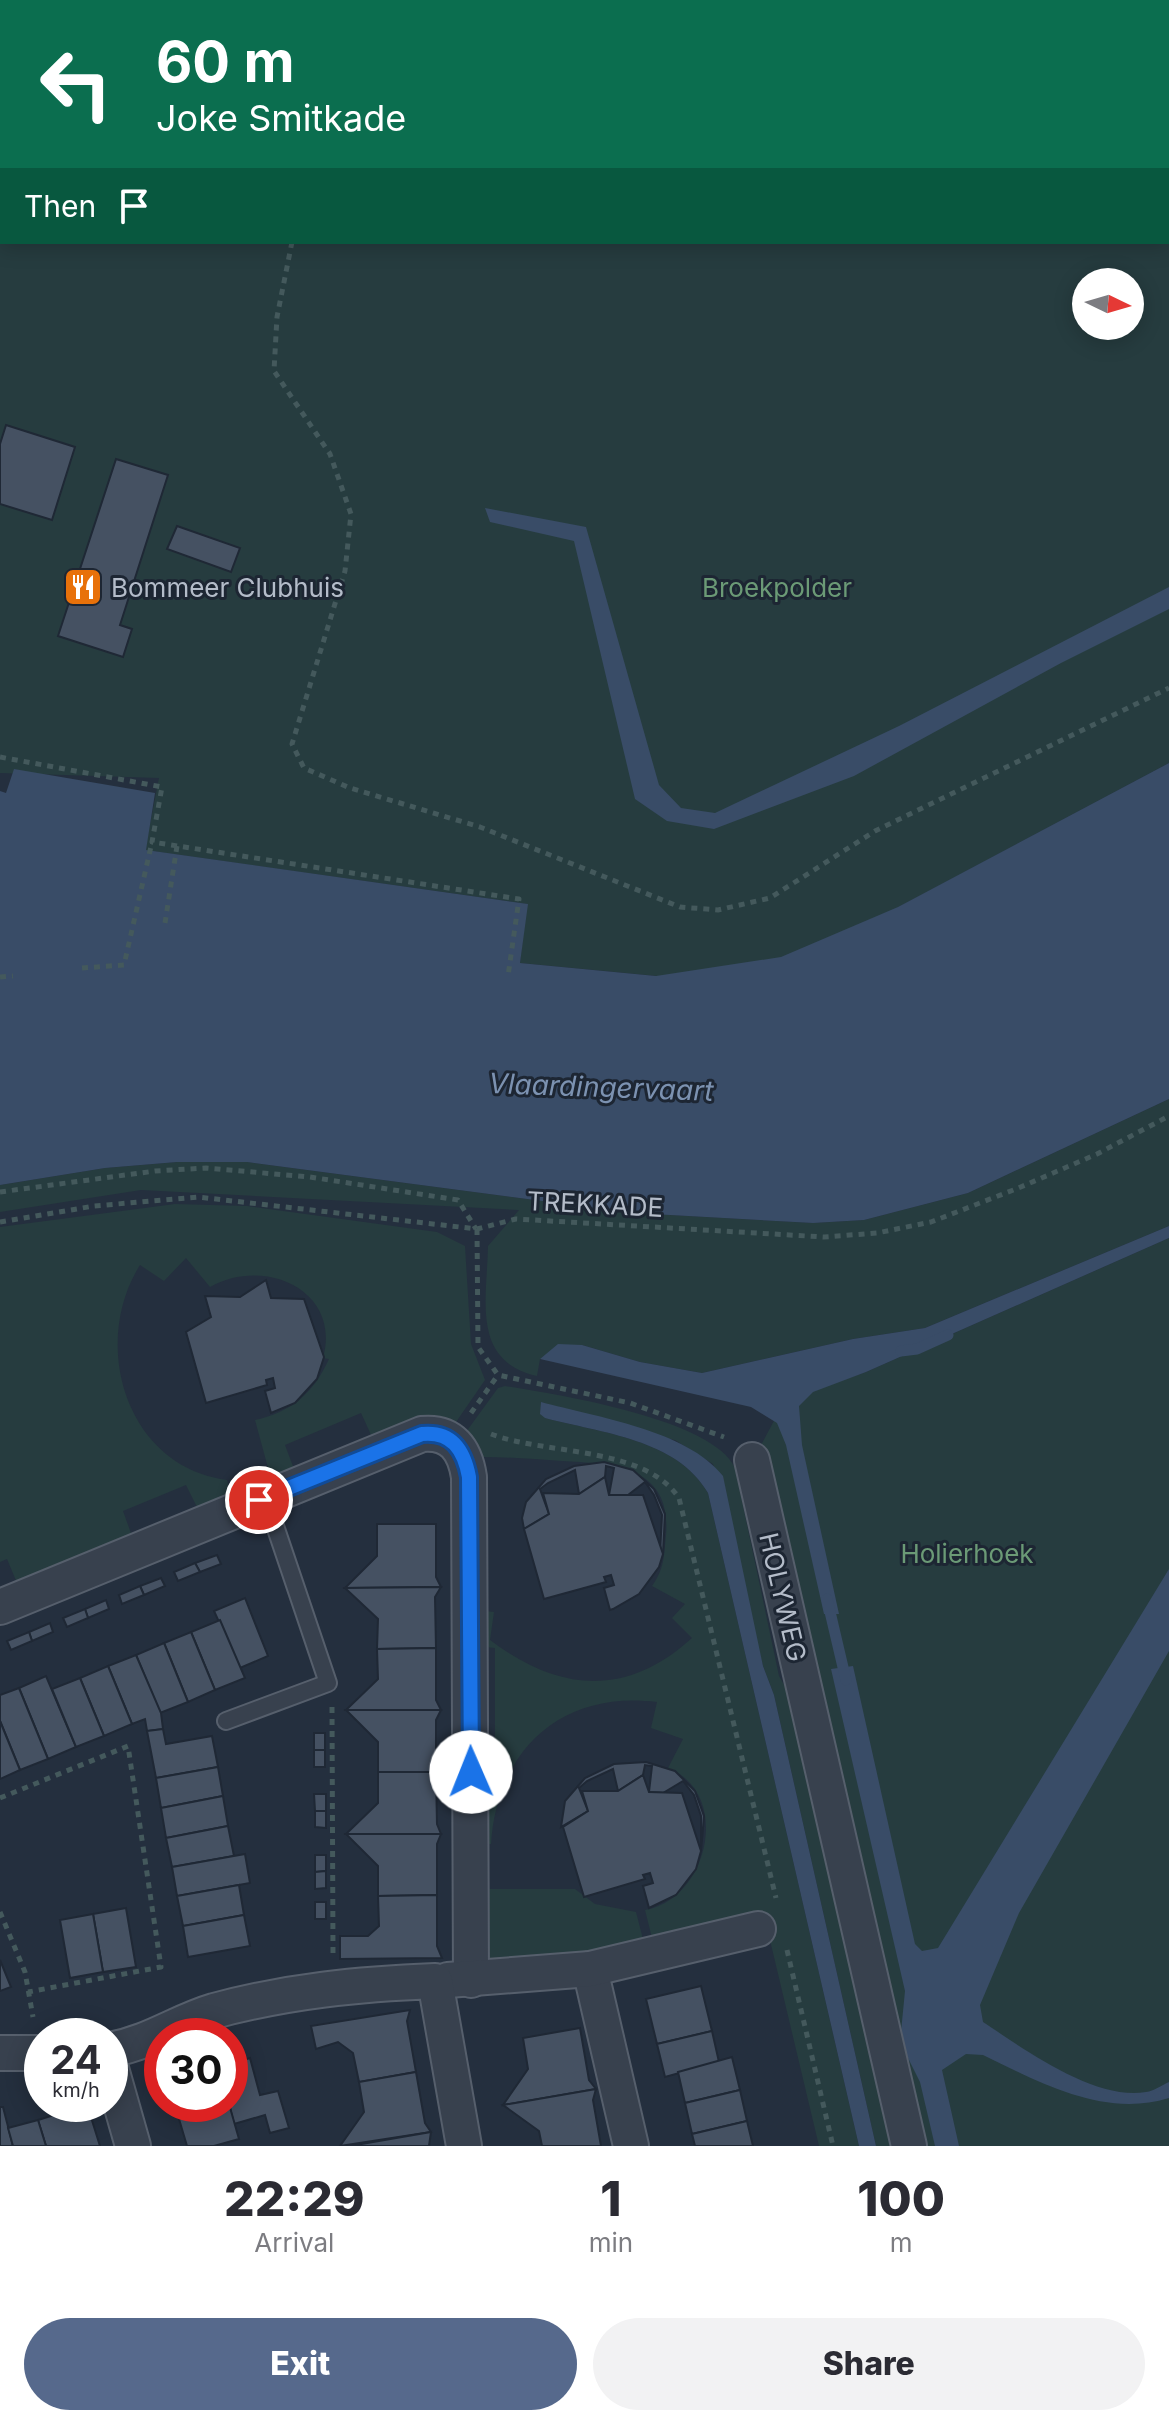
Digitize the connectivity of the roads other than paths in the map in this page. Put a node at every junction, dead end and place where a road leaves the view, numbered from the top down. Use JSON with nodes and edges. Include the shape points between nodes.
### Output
{"nodes":[{"id":1,"x":752,"y":1460,"type":"road end"},
{"id":2,"x":259,"y":1500,"type":"junction"},
{"id":3,"x":0,"y":1607,"type":"edge"},
{"id":4,"x":226,"y":1721,"type":"dead end"},
{"id":5,"x":773,"y":1928,"type":"road end"},
{"id":6,"x":590,"y":1969,"type":"junction"},
{"id":7,"x":471,"y":1980,"type":"junction"},
{"id":8,"x":435,"y":1981,"type":"junction"},
{"id":9,"x":128,"y":2047,"type":"edge"},
{"id":10,"x":0,"y":2053,"type":"edge"},
{"id":11,"x":24,"y":2053,"type":"edge"},
{"id":12,"x":126,"y":2122,"type":"edge"},
{"id":13,"x":133,"y":2146,"type":"edge"},
{"id":14,"x":464,"y":2146,"type":"edge"},
{"id":15,"x":631,"y":2146,"type":"edge"},
{"id":16,"x":909,"y":2146,"type":"edge"}],
"edges":[{"from":1,"to":16,"type":"street","name":"HOLYWEG"},
{"from":2,"to":3,"type":"street"},
{"from":2,"to":4,"type":"lane","via":[[270,1511],[328,1683]]},
{"from":2,"to":7,"type":"street","via":[[422,1434],[454,1441],[466,1457]]},
{"from":5,"to":6,"type":"street"},
{"from":6,"to":7,"type":"street"},
{"from":6,"to":15,"type":"street"},
{"from":7,"to":8,"type":"street"},
{"from":8,"to":9,"type":"street","via":[[332,1986],[211,2012]]},
{"from":8,"to":14,"type":"street"},
{"from":10,"to":11,"type":"street"},
{"from":12,"to":13,"type":"street"}]}
